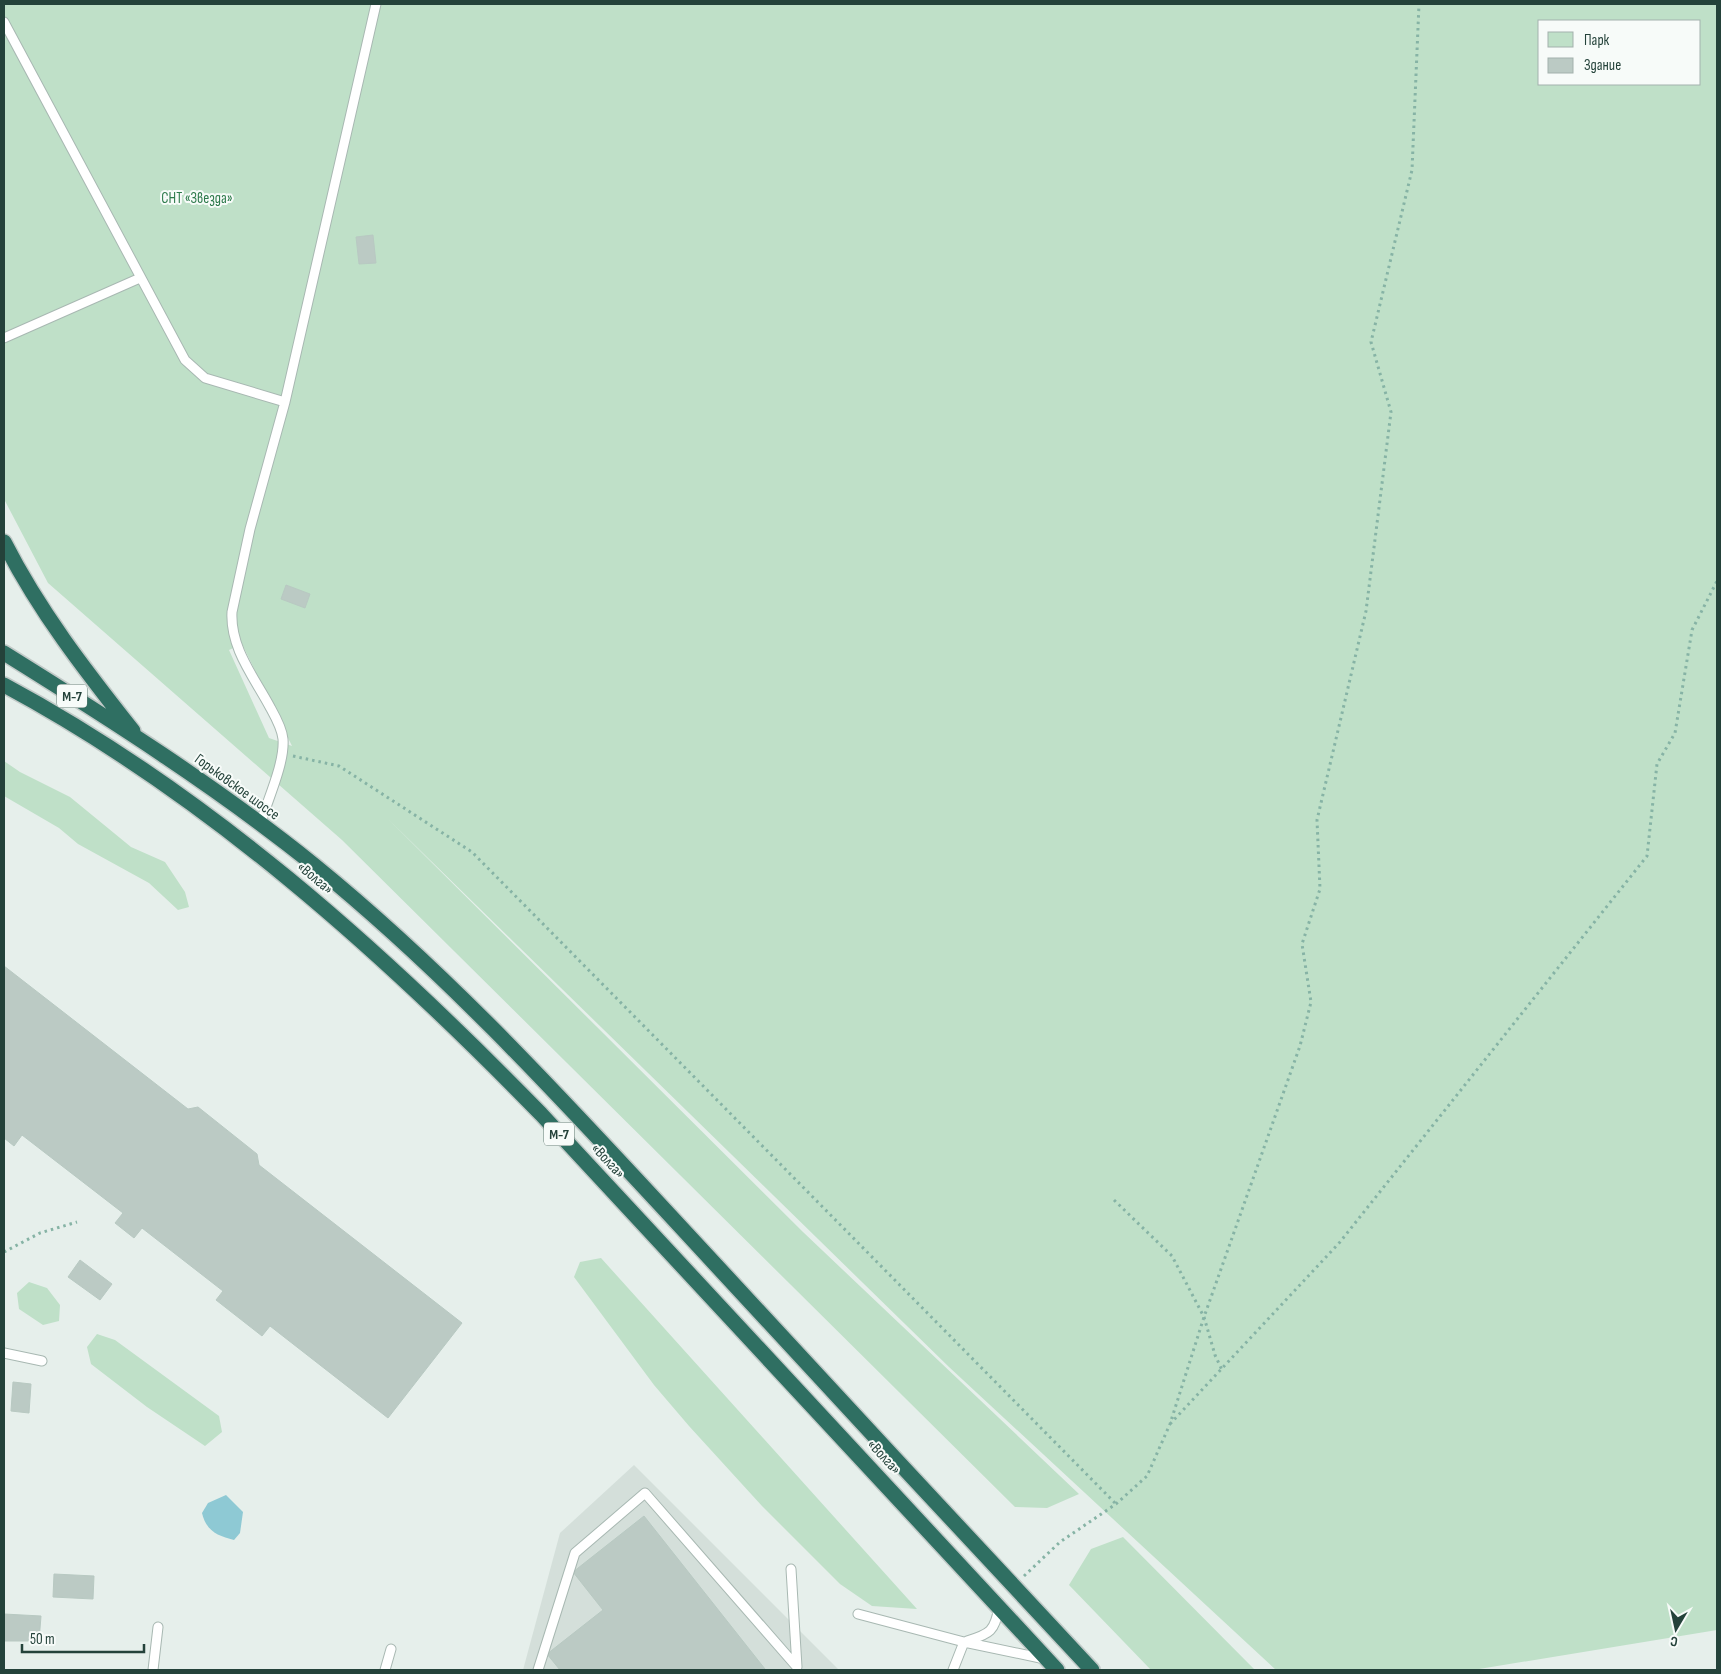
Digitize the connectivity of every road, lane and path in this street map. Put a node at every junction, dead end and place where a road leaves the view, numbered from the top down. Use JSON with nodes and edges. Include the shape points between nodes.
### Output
{"nodes":[{"id":1,"x":376,"y":4,"type":"edge"},
{"id":2,"x":1419,"y":4,"type":"edge"},
{"id":3,"x":4,"y":22,"type":"edge"},
{"id":4,"x":140,"y":278,"type":"junction"},
{"id":5,"x":4,"y":338,"type":"edge"},
{"id":6,"x":285,"y":402,"type":"junction"},
{"id":7,"x":4,"y":542,"type":"edge"},
{"id":8,"x":1717,"y":581,"type":"edge"},
{"id":9,"x":4,"y":653,"type":"edge"},
{"id":10,"x":4,"y":685,"type":"edge"},
{"id":11,"x":140,"y":740,"type":"junction"},
{"id":12,"x":282,"y":754,"type":"junction"},
{"id":13,"x":260,"y":825,"type":"junction"},
{"id":14,"x":313,"y":864,"type":"joint"},
{"id":15,"x":1114,"y":1200,"type":"dead end"},
{"id":16,"x":77,"y":1222,"type":"dead end"},
{"id":17,"x":4,"y":1252,"type":"edge"},
{"id":18,"x":1204,"y":1317,"type":"junction"},
{"id":19,"x":4,"y":1353,"type":"edge"},
{"id":20,"x":42,"y":1361,"type":"dead end"},
{"id":21,"x":1222,"y":1370,"type":"junction"},
{"id":22,"x":1170,"y":1424,"type":"junction"},
{"id":23,"x":1116,"y":1504,"type":"junction"},
{"id":24,"x":790,"y":1569,"type":"dead end"},
{"id":25,"x":1014,"y":1585,"type":"junction"},
{"id":26,"x":999,"y":1607,"type":"junction"},
{"id":27,"x":858,"y":1614,"type":"dead end"},
{"id":28,"x":158,"y":1627,"type":"dead end"},
{"id":29,"x":964,"y":1642,"type":"junction"},
{"id":30,"x":391,"y":1649,"type":"dead end"},
{"id":31,"x":1052,"y":1665,"type":"edge"},
{"id":32,"x":797,"y":1669,"type":"edge"},
{"id":33,"x":153,"y":1670,"type":"edge"},
{"id":34,"x":385,"y":1670,"type":"edge"},
{"id":35,"x":538,"y":1670,"type":"edge"},
{"id":36,"x":953,"y":1670,"type":"edge"},
{"id":37,"x":1092,"y":1670,"type":"edge"}],
"edges":[{"from":1,"to":6,"type":"lane"},
{"from":2,"to":18,"type":"path","via":[[1412,170],[1371,342],[1391,412],[1366,611],[1317,820],[1320,889],[1302,944],[1311,1002],[1300,1046]]},
{"from":3,"to":4,"type":"lane"},
{"from":4,"to":5,"type":"lane"},
{"from":4,"to":6,"type":"lane","via":[[185,360],[205,378]]},
{"from":6,"to":12,"type":"lane","via":[[250,529],[231,625],[236,646],[277,719],[283,738]]},
{"from":7,"to":11,"type":"highway","via":[[24,581],[57,632]]},
{"from":8,"to":21,"type":"path","via":[[1692,630],[1675,733],[1657,764],[1647,856],[1340,1242]]},
{"from":9,"to":11,"type":"highway","number":"М-7"},
{"from":10,"to":26,"type":"highway","name":"«Волга»","number":"М-7","via":[[178,792],[374,951],[541,1114]]},
{"from":11,"to":13,"type":"highway","name":"Горьковское шоссе","number":"М-7"},
{"from":12,"to":13,"type":"lane"},
{"from":12,"to":23,"type":"path","via":[[339,766],[472,852]]},
{"from":13,"to":14,"type":"highway","name":"Горьковское шоссе","number":"М-7"},
{"from":14,"to":25,"type":"highway","name":"«Волга»","number":"М-7","via":[[435,971],[543,1078]]},
{"from":15,"to":18,"type":"path","via":[[1172,1256]]},
{"from":16,"to":17,"type":"path","via":[[40,1233]]},
{"from":18,"to":21,"type":"path"},
{"from":18,"to":22,"type":"path"},
{"from":19,"to":20,"type":"lane"},
{"from":21,"to":22,"type":"path"},
{"from":22,"to":23,"type":"path","via":[[1147,1476]]},
{"from":23,"to":25,"type":"path","via":[[1060,1542]]},
{"from":24,"to":32,"type":"lane"},
{"from":25,"to":37,"type":"highway","name":"«Волга»","number":"М-7"},
{"from":26,"to":29,"type":"lane","via":[[997,1622],[991,1632]]},
{"from":26,"to":31,"type":"highway","name":"«Волга»","number":"М-7"},
{"from":27,"to":29,"type":"lane"},
{"from":28,"to":33,"type":"lane"},
{"from":29,"to":31,"type":"lane"},
{"from":29,"to":36,"type":"lane"},
{"from":30,"to":34,"type":"lane"},
{"from":32,"to":35,"type":"lane","via":[[645,1493],[575,1553]]}]}
